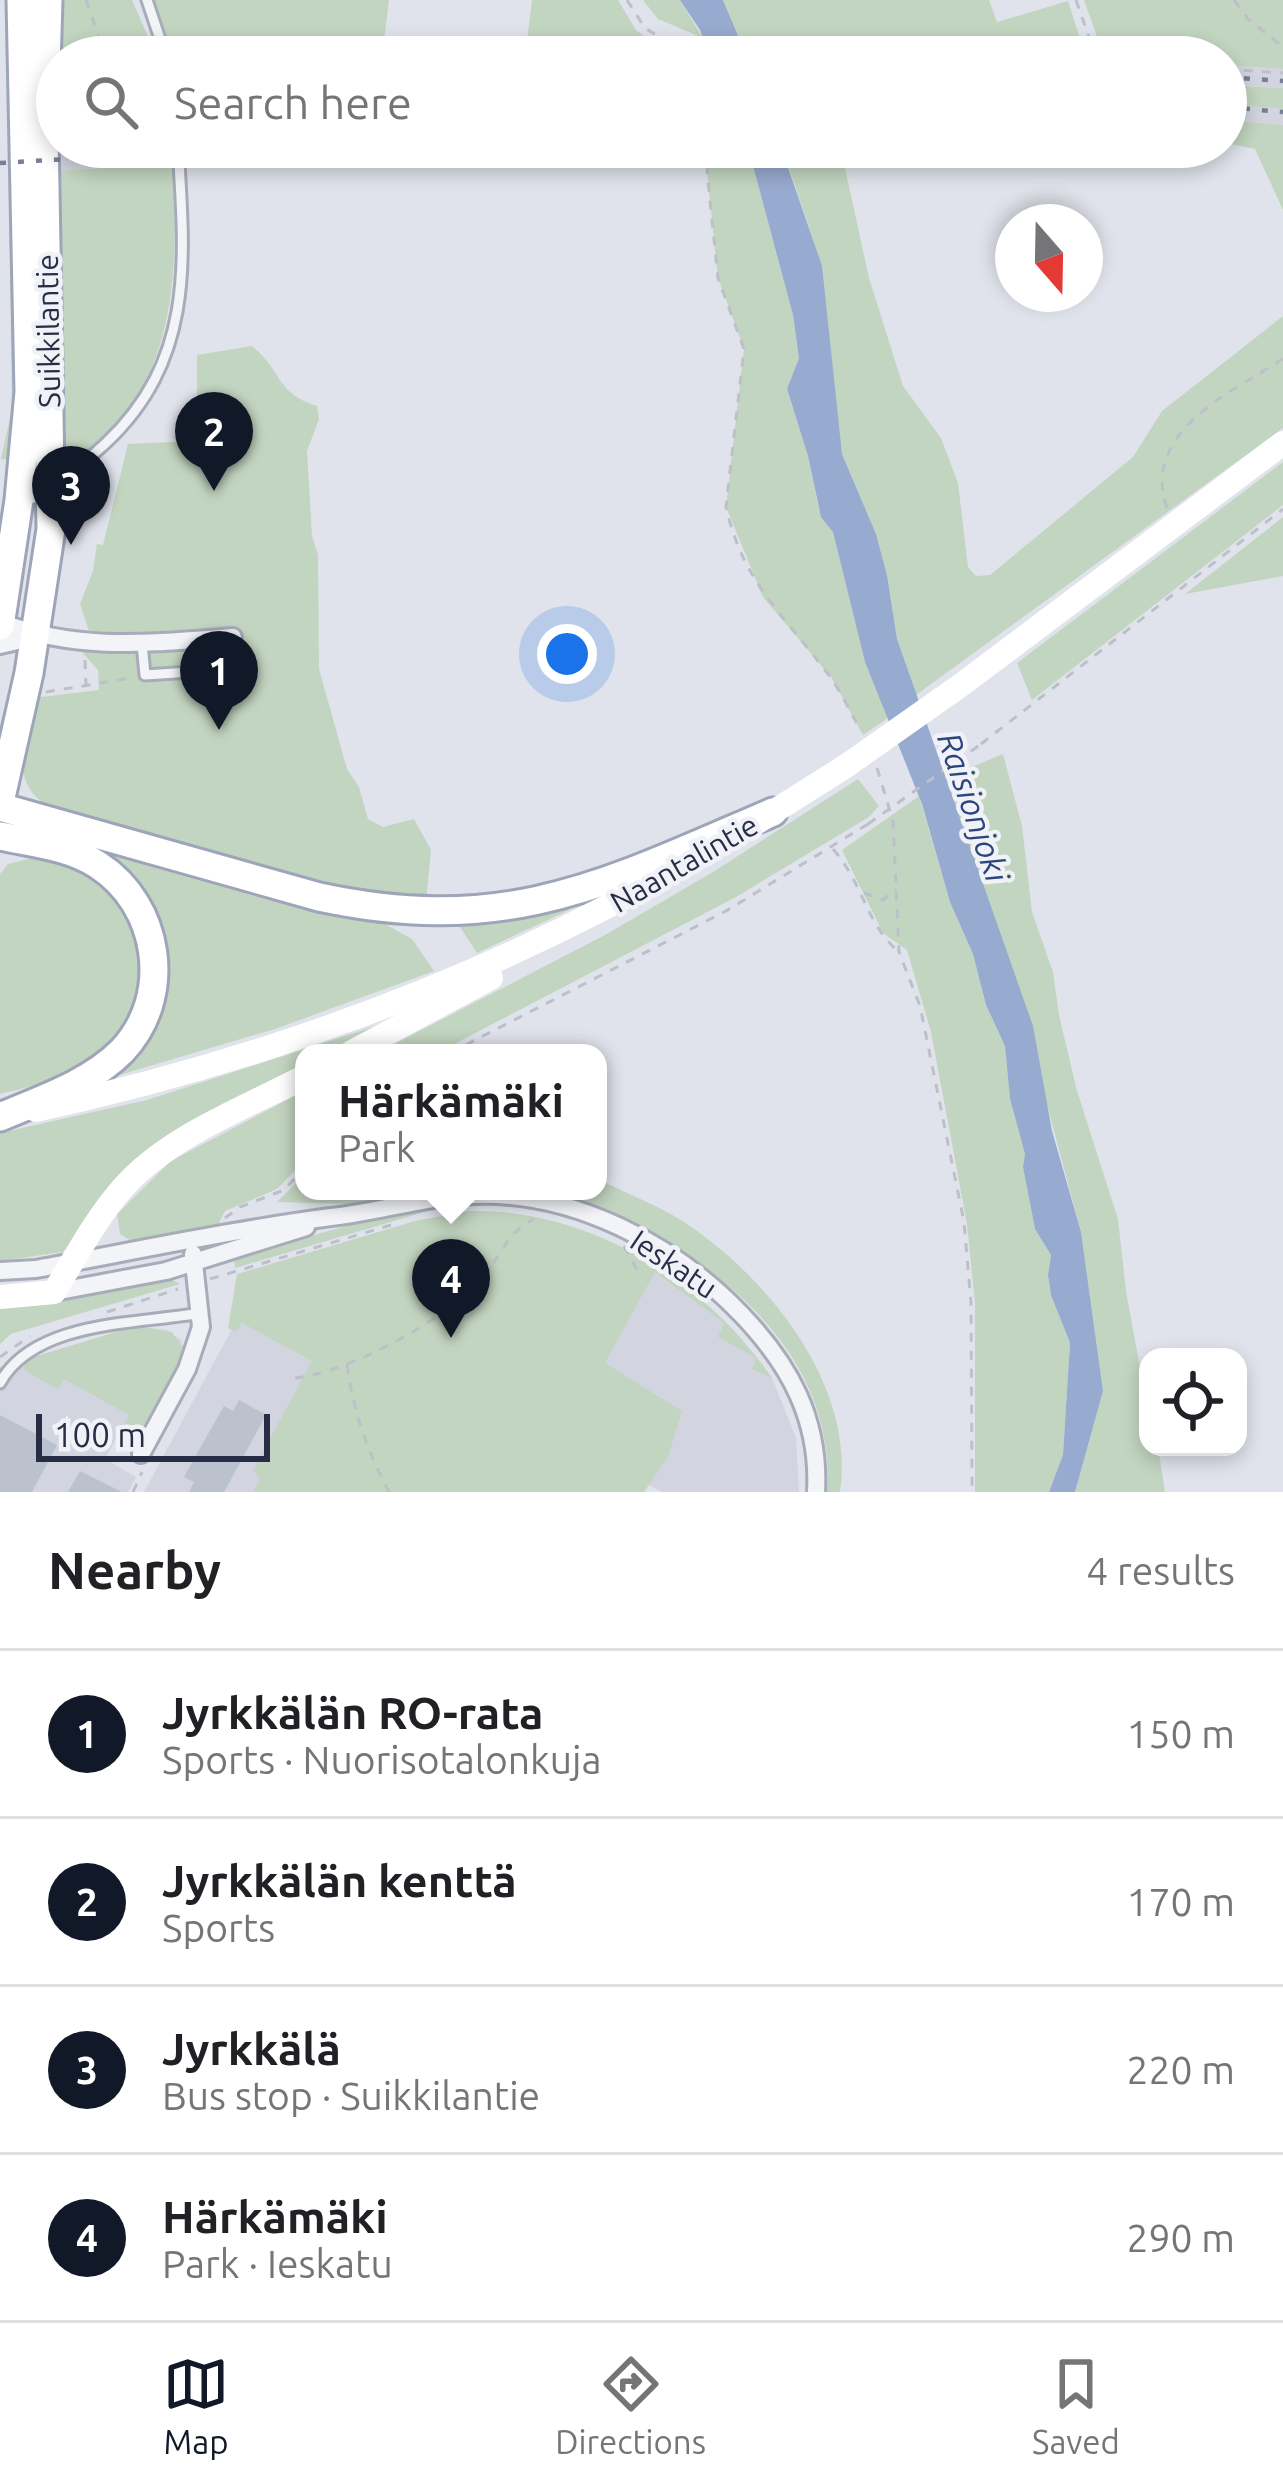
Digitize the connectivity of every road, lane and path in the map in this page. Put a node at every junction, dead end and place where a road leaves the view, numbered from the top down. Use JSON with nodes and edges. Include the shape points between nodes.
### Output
{"nodes":[{"id":1,"x":22,"y":0,"type":"edge"},
{"id":2,"x":48,"y":0,"type":"edge"},
{"id":3,"x":86,"y":0,"type":"edge"},
{"id":4,"x":147,"y":0,"type":"edge"},
{"id":5,"x":627,"y":0,"type":"edge"},
{"id":6,"x":1076,"y":0,"type":"edge"},
{"id":7,"x":1234,"y":0,"type":"edge"},
{"id":8,"x":47,"y":36,"type":"edge"},
{"id":9,"x":99,"y":36,"type":"edge"},
{"id":10,"x":159,"y":36,"type":"edge"},
{"id":11,"x":658,"y":36,"type":"edge"},
{"id":12,"x":1089,"y":36,"type":"edge"},
{"id":13,"x":1283,"y":47,"type":"edge"},
{"id":14,"x":1247,"y":70,"type":"edge"},
{"id":15,"x":1283,"y":73,"type":"edge"},
{"id":16,"x":45,"y":168,"type":"edge"},
{"id":17,"x":179,"y":168,"type":"edge"},
{"id":18,"x":707,"y":168,"type":"edge"},
{"id":19,"x":1283,"y":359,"type":"edge"},
{"id":20,"x":1283,"y":443,"type":"edge"},
{"id":21,"x":51,"y":489,"type":"junction"},
{"id":22,"x":18,"y":506,"type":"junction"},
{"id":23,"x":1283,"y":509,"type":"edge"},
{"id":24,"x":1175,"y":523,"type":"junction"},
{"id":25,"x":0,"y":624,"type":"edge"},
{"id":26,"x":36,"y":636,"type":"junction"},
{"id":27,"x":233,"y":637,"type":"joint"},
{"id":28,"x":142,"y":644,"type":"junction"},
{"id":29,"x":0,"y":645,"type":"edge"},
{"id":30,"x":145,"y":675,"type":"junction"},
{"id":31,"x":38,"y":693,"type":"dead end"},
{"id":32,"x":863,"y":735,"type":"dead end"},
{"id":33,"x":872,"y":758,"type":"dead end"},
{"id":34,"x":0,"y":804,"type":"edge"},
{"id":35,"x":773,"y":812,"type":"junction"},
{"id":36,"x":0,"y":836,"type":"edge"},
{"id":37,"x":832,"y":847,"type":"junction"},
{"id":38,"x":897,"y":887,"type":"junction"},
{"id":39,"x":862,"y":892,"type":"junction"},
{"id":40,"x":608,"y":907,"type":"junction"},
{"id":41,"x":899,"y":952,"type":"junction"},
{"id":42,"x":367,"y":1044,"type":"edge"},
{"id":43,"x":468,"y":1044,"type":"edge"},
{"id":44,"x":295,"y":1082,"type":"edge"},
{"id":45,"x":0,"y":1117,"type":"edge"},
{"id":46,"x":295,"y":1178,"type":"edge"},
{"id":47,"x":431,"y":1200,"type":"edge"},
{"id":48,"x":528,"y":1200,"type":"edge"},
{"id":49,"x":520,"y":1210,"type":"dead end"},
{"id":50,"x":335,"y":1217,"type":"junction"},
{"id":51,"x":406,"y":1221,"type":"dead end"},
{"id":52,"x":222,"y":1226,"type":"dead end"},
{"id":53,"x":190,"y":1241,"type":"junction"},
{"id":54,"x":639,"y":1252,"type":"dead end"},
{"id":55,"x":73,"y":1262,"type":"junction"},
{"id":56,"x":194,"y":1264,"type":"junction"},
{"id":57,"x":637,"y":1270,"type":"dead end"},
{"id":58,"x":0,"y":1271,"type":"edge"},
{"id":59,"x":208,"y":1280,"type":"dead end"},
{"id":60,"x":54,"y":1292,"type":"junction"},
{"id":61,"x":0,"y":1297,"type":"edge"},
{"id":62,"x":201,"y":1313,"type":"junction"},
{"id":63,"x":347,"y":1365,"type":"junction"},
{"id":64,"x":295,"y":1378,"type":"dead end"},
{"id":65,"x":0,"y":1383,"type":"edge"},
{"id":66,"x":141,"y":1454,"type":"dead end"},
{"id":67,"x":142,"y":1476,"type":"dead end"},
{"id":68,"x":133,"y":1492,"type":"edge"},
{"id":69,"x":389,"y":1492,"type":"edge"},
{"id":70,"x":816,"y":1492,"type":"edge"},
{"id":71,"x":972,"y":1492,"type":"edge"}],
"edges":[{"from":1,"to":22,"type":"main road","name":"Suikkilantie","via":[[29,392]]},
{"from":2,"to":8,"type":"main road","name":"Suikkilantie"},
{"from":3,"to":9,"type":"path"},
{"from":4,"to":10,"type":"lane"},
{"from":5,"to":11,"type":"path"},
{"from":6,"to":12,"type":"path"},
{"from":7,"to":13,"type":"path"},
{"from":14,"to":15,"type":"path"},
{"from":16,"to":21,"type":"main road","name":"Suikkilantie"},
{"from":17,"to":21,"type":"lane","via":[[180,306],[164,365],[123,425]]},
{"from":18,"to":32,"type":"path","via":[[718,278],[744,349],[730,526],[763,597],[831,677]]},
{"from":19,"to":24,"type":"path","via":[[1170,445],[1160,484]]},
{"from":20,"to":24,"type":"main road","name":"Naantalintie"},
{"from":21,"to":22,"type":"lane"},
{"from":21,"to":26,"type":"main road","name":"Suikkilantie"},
{"from":22,"to":25,"type":"main road","name":"Suikkilantie"},
{"from":23,"to":37,"type":"path","bridge":true,"via":[[981,744]]},
{"from":24,"to":35,"type":"main road","name":"Naantalintie","bridge":true,"via":[[961,686]]},
{"from":25,"to":26,"type":"street"},
{"from":26,"to":28,"type":"street"},
{"from":26,"to":29,"type":"street"},
{"from":26,"to":34,"type":"main road","name":"Suikkilantie"},
{"from":27,"to":28,"type":"street"},
{"from":27,"to":30,"type":"lane","via":[[236,670]]},
{"from":28,"to":30,"type":"lane"},
{"from":30,"to":31,"type":"path"},
{"from":33,"to":38,"type":"path","via":[[893,821]]},
{"from":34,"to":35,"type":"main road","via":[[319,897],[434,913],[562,897]]},
{"from":35,"to":40,"type":"main road","name":"Naantalintie"},
{"from":36,"to":45,"type":"main road","via":[[73,852],[109,873],[143,916],[154,964],[146,1012],[123,1049],[67,1088]]},
{"from":37,"to":39,"type":"path"},
{"from":37,"to":43,"type":"path","via":[[727,911]]},
{"from":38,"to":39,"type":"path","via":[[883,900]]},
{"from":38,"to":41,"type":"path"},
{"from":39,"to":41,"type":"path"},
{"from":40,"to":42,"type":"main road"},
{"from":40,"to":45,"type":"main road","name":"Naantalintie","via":[[313,1034]]},
{"from":41,"to":71,"type":"path","via":[[920,1006],[964,1222]]},
{"from":44,"to":55,"type":"main road","via":[[138,1172]]},
{"from":46,"to":52,"type":"path","via":[[272,1200],[232,1211]]},
{"from":47,"to":50,"type":"street","name":"Ieskatu"},
{"from":48,"to":70,"type":"street","name":"Ieskatu","via":[[613,1224],[730,1303],[801,1395]]},
{"from":49,"to":63,"type":"path","via":[[541,1215],[515,1229],[484,1277],[431,1320]]},
{"from":50,"to":53,"type":"street","name":"Ieskatu"},
{"from":50,"to":56,"type":"street","name":"Ieskatu"},
{"from":51,"to":59,"type":"path"},
{"from":53,"to":55,"type":"street","name":"Ieskatu"},
{"from":53,"to":56,"type":"street"},
{"from":54,"to":57,"type":"path","via":[[623,1244]]},
{"from":55,"to":58,"type":"street","name":"Ieskatu"},
{"from":55,"to":60,"type":"main road"},
{"from":56,"to":60,"type":"street","name":"Ieskatu"},
{"from":56,"to":62,"type":"street"},
{"from":60,"to":61,"type":"main road","name":"Ieskatu"},
{"from":62,"to":65,"type":"lane","via":[[117,1322],[35,1347]]},
{"from":62,"to":66,"type":"street","via":[[187,1369]]},
{"from":63,"to":64,"type":"path"},
{"from":63,"to":69,"type":"path"},
{"from":67,"to":68,"type":"path"}]}
